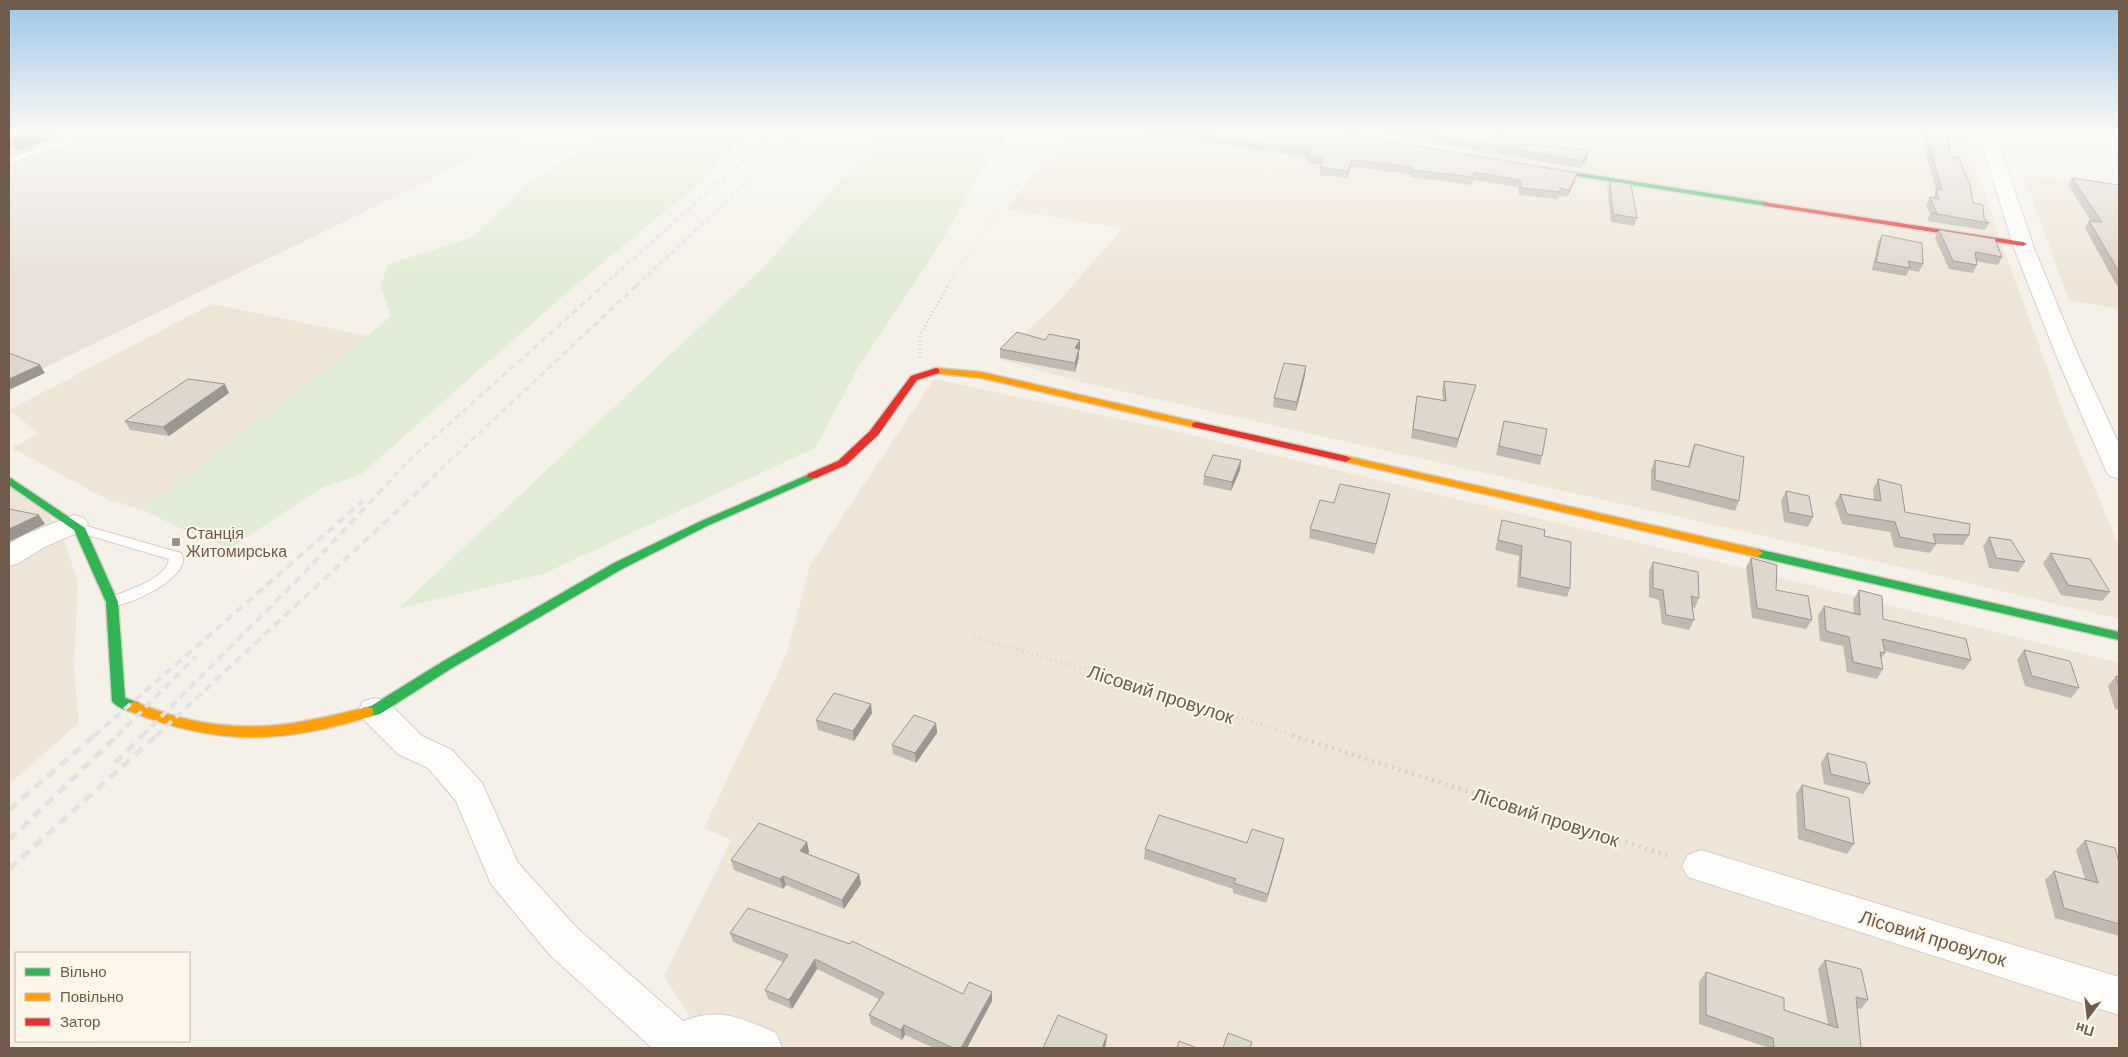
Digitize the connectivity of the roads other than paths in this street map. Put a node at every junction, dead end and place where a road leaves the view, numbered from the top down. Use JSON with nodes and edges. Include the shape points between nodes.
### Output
{"nodes":[{"id":1,"x":1613,"y":180,"type":"edge"},
{"id":2,"x":2002,"y":180,"type":"edge"},
{"id":3,"x":2023,"y":244,"type":"junction"},
{"id":4,"x":2119,"y":471,"type":"edge"},
{"id":5,"x":12,"y":482,"type":"edge"},
{"id":6,"x":77,"y":526,"type":"junction"},
{"id":7,"x":9,"y":557,"type":"edge"},
{"id":8,"x":112,"y":602,"type":"junction"},
{"id":9,"x":2119,"y":636,"type":"edge"},
{"id":10,"x":375,"y":710,"type":"junction"},
{"id":11,"x":1701,"y":866,"type":"road end"},
{"id":12,"x":2119,"y":996,"type":"edge"},
{"id":13,"x":677,"y":1047,"type":"edge"},
{"id":14,"x":761,"y":1048,"type":"edge"}],
"edges":[{"from":1,"to":3,"type":"street"},
{"from":2,"to":3,"type":"street"},
{"from":3,"to":4,"type":"street","via":[[2067,355]]},
{"from":5,"to":6,"type":"street"},
{"from":6,"to":7,"type":"street","via":[[34,541]]},
{"from":6,"to":8,"type":"street"},
{"from":6,"to":8,"type":"lane","via":[[176,556],[173,568],[154,584]]},
{"from":8,"to":10,"type":"street","via":[[119,701],[159,718],[204,728],[259,733],[316,725]]},
{"from":9,"to":10,"type":"street","via":[[981,375],[938,369],[914,378],[874,433],[842,463],[703,524],[618,566]]},
{"from":10,"to":13,"type":"street","via":[[410,745],[440,759],[470,793],[504,873],[564,942],[664,1028]]},
{"from":11,"to":12,"type":"street","name":"Лісовий провулок"},
{"from":13,"to":14,"type":"street","via":[[696,1035],[711,1032],[730,1035]]}]}
